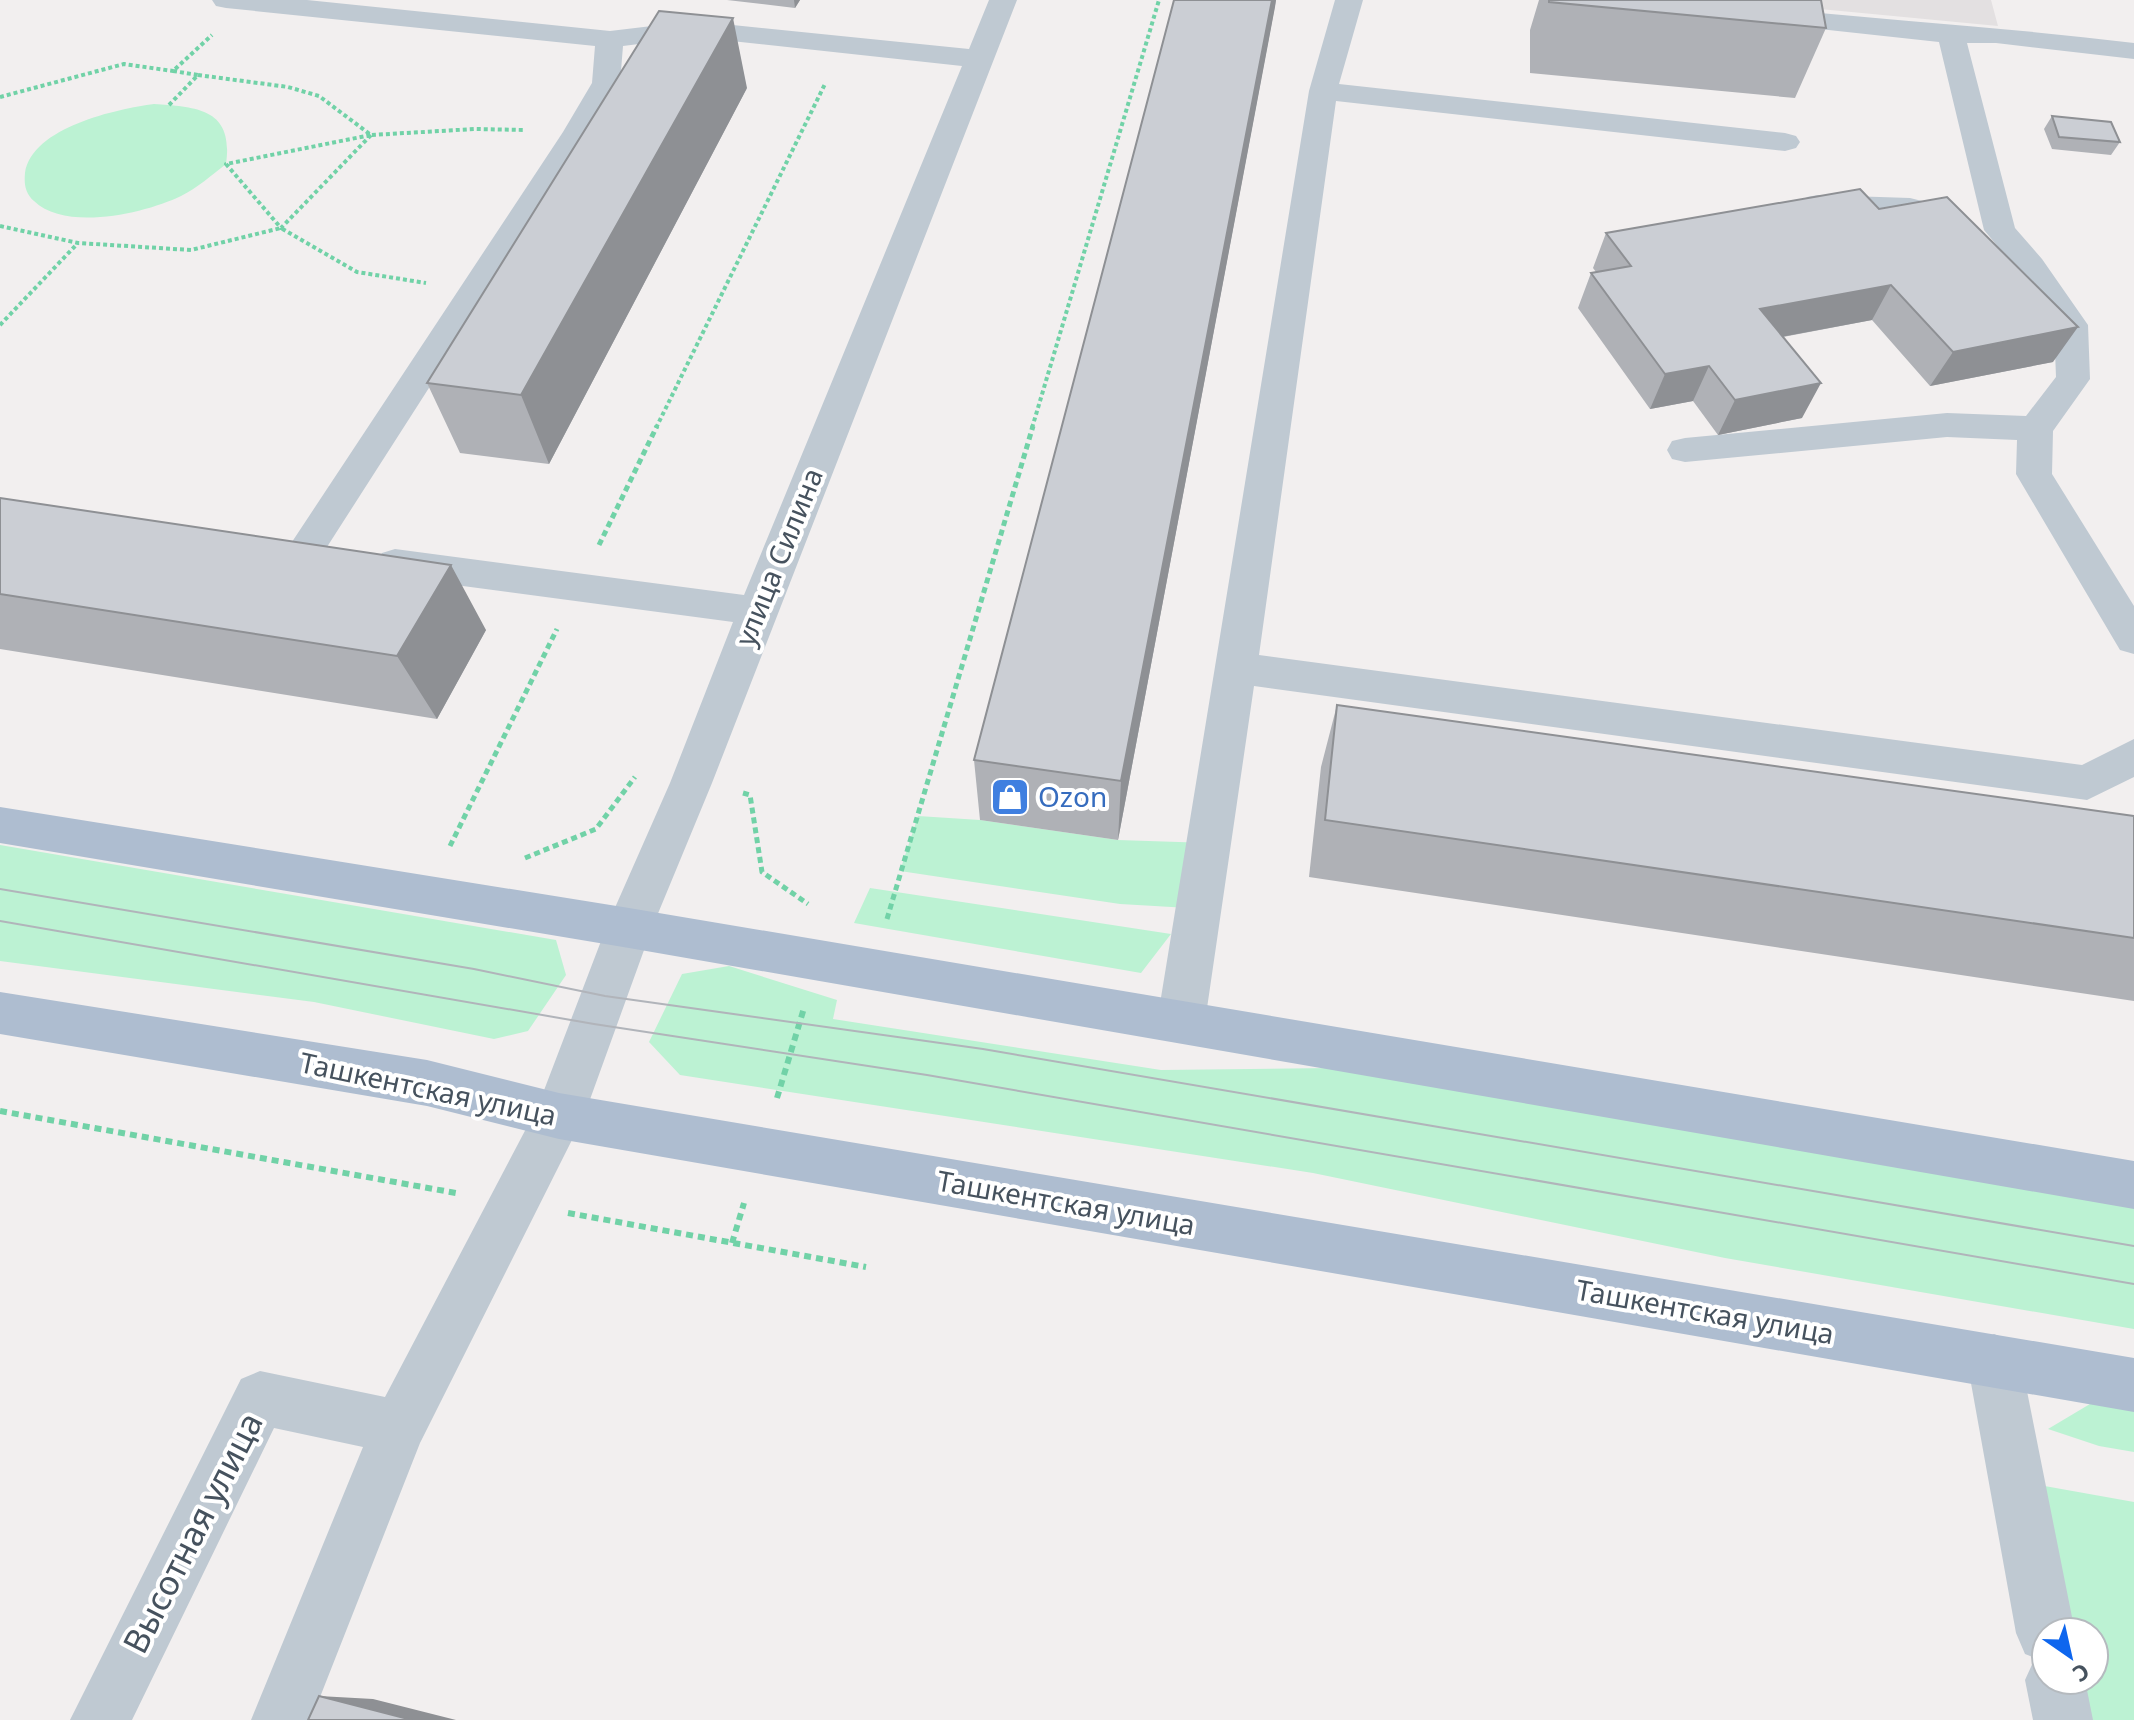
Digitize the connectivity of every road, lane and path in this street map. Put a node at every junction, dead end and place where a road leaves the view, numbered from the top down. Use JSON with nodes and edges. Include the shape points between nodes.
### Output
{"nodes":[{"id":1,"x":1003,"y":0,"type":"edge"},
{"id":2,"x":1159,"y":0,"type":"edge"},
{"id":3,"x":1349,"y":0,"type":"edge"},
{"id":4,"x":237,"y":1,"type":"edge"},
{"id":5,"x":1746,"y":13,"type":"edge"},
{"id":6,"x":1951,"y":35,"type":"junction"},
{"id":7,"x":610,"y":39,"type":"junction"},
{"id":8,"x":844,"y":45,"type":"junction"},
{"id":9,"x":2134,"y":51,"type":"edge"},
{"id":10,"x":979,"y":59,"type":"junction"},
{"id":11,"x":173,"y":71,"type":"junction"},
{"id":12,"x":198,"y":75,"type":"junction"},
{"id":13,"x":1323,"y":91,"type":"junction"},
{"id":14,"x":0,"y":97,"type":"edge"},
{"id":15,"x":169,"y":105,"type":"dead end"},
{"id":16,"x":578,"y":132,"type":"junction"},
{"id":17,"x":371,"y":135,"type":"junction"},
{"id":18,"x":1785,"y":142,"type":"dead end"},
{"id":19,"x":1795,"y":208,"type":"edge"},
{"id":20,"x":0,"y":226,"type":"edge"},
{"id":21,"x":281,"y":228,"type":"junction"},
{"id":22,"x":2000,"y":230,"type":"junction"},
{"id":23,"x":78,"y":243,"type":"junction"},
{"id":24,"x":473,"y":290,"type":"junction"},
{"id":25,"x":0,"y":325,"type":"edge"},
{"id":26,"x":2035,"y":429,"type":"junction"},
{"id":27,"x":1685,"y":450,"type":"dead end"},
{"id":28,"x":578,"y":587,"type":"junction"},
{"id":29,"x":757,"y":611,"type":"junction"},
{"id":30,"x":2134,"y":639,"type":"edge"},
{"id":31,"x":1237,"y":668,"type":"junction"},
{"id":32,"x":2134,"y":756,"type":"edge"},
{"id":33,"x":0,"y":825,"type":"edge"},
{"id":34,"x":450,"y":848,"type":"dead end"},
{"id":35,"x":629,"y":928,"type":"junction"},
{"id":36,"x":884,"y":928,"type":"dead end"},
{"id":37,"x":816,"y":960,"type":"junction"},
{"id":38,"x":0,"y":1013,"type":"edge"},
{"id":39,"x":1181,"y":1022,"type":"junction"},
{"id":40,"x":0,"y":1111,"type":"edge"},
{"id":41,"x":559,"y":1116,"type":"junction"},
{"id":42,"x":759,"y":1151,"type":"junction"},
{"id":43,"x":2134,"y":1185,"type":"edge"},
{"id":44,"x":514,"y":1204,"type":"junction"},
{"id":45,"x":732,"y":1243,"type":"junction"},
{"id":46,"x":866,"y":1267,"type":"dead end"},
{"id":47,"x":1994,"y":1361,"type":"junction"},
{"id":48,"x":2134,"y":1385,"type":"edge"},
{"id":49,"x":399,"y":1427,"type":"junction"},
{"id":50,"x":2043,"y":1616,"type":"edge"},
{"id":51,"x":2058,"y":1696,"type":"edge"},
{"id":52,"x":100,"y":1720,"type":"edge"},
{"id":53,"x":281,"y":1720,"type":"edge"},
{"id":54,"x":2063,"y":1720,"type":"edge"}],
"edges":[{"from":1,"to":10,"type":"street","name":"улица Силина"},
{"from":2,"to":36,"type":"path"},
{"from":3,"to":13,"type":"street"},
{"from":4,"to":7,"type":"street"},
{"from":4,"to":11,"type":"path"},
{"from":5,"to":6,"type":"street"},
{"from":6,"to":9,"type":"street"},
{"from":6,"to":22,"type":"street"},
{"from":7,"to":8,"type":"street","via":[[694,29]]},
{"from":7,"to":16,"type":"street","via":[[606,83]]},
{"from":8,"to":10,"type":"street"},
{"from":8,"to":28,"type":"path"},
{"from":10,"to":29,"type":"street","name":"улица Силина"},
{"from":11,"to":12,"type":"path"},
{"from":11,"to":14,"type":"path","via":[[124,64]]},
{"from":12,"to":15,"type":"path"},
{"from":12,"to":17,"type":"path","via":[[319,96]]},
{"from":13,"to":18,"type":"street"},
{"from":13,"to":31,"type":"street"},
{"from":16,"to":17,"type":"path","via":[[475,129]]},
{"from":16,"to":24,"type":"street"},
{"from":17,"to":21,"type":"path"},
{"from":17,"to":21,"type":"path","via":[[226,164]]},
{"from":19,"to":22,"type":"street","via":[[1824,203],[1910,207]]},
{"from":20,"to":23,"type":"path"},
{"from":21,"to":23,"type":"path","via":[[191,250]]},
{"from":21,"to":24,"type":"path","via":[[357,272]]},
{"from":22,"to":26,"type":"street","via":[[2071,325],[2073,379]]},
{"from":23,"to":25,"type":"path"},
{"from":24,"to":28,"type":"street","via":[[290,549]]},
{"from":26,"to":27,"type":"street","via":[[1947,425]]},
{"from":26,"to":30,"type":"street","via":[[2034,474]]},
{"from":28,"to":29,"type":"street"},
{"from":28,"to":34,"type":"path"},
{"from":29,"to":35,"type":"street","name":"улица Силина"},
{"from":31,"to":32,"type":"street","via":[[2087,783]]},
{"from":31,"to":39,"type":"street"},
{"from":33,"to":35,"type":"main road"},
{"from":35,"to":37,"type":"main road"},
{"from":35,"to":41,"type":"street","name":"улица Силина"},
{"from":37,"to":39,"type":"main road"},
{"from":37,"to":42,"type":"path"},
{"from":38,"to":41,"type":"main road","name":"Ташкентская улица","via":[[427,1083]]},
{"from":39,"to":43,"type":"main road"},
{"from":40,"to":44,"type":"path"},
{"from":41,"to":42,"type":"main road","name":"Ташкентская улица"},
{"from":41,"to":44,"type":"street"},
{"from":42,"to":45,"type":"path"},
{"from":42,"to":47,"type":"main road","name":"Ташкентская улица"},
{"from":44,"to":45,"type":"path"},
{"from":44,"to":49,"type":"street"},
{"from":45,"to":46,"type":"path"},
{"from":47,"to":48,"type":"main road","name":"Ташкентская улица"},
{"from":47,"to":50,"type":"street"},
{"from":49,"to":52,"type":"street","name":"Высотная улица","via":[[260,1398]]},
{"from":49,"to":53,"type":"street"},
{"from":51,"to":54,"type":"street"}]}
